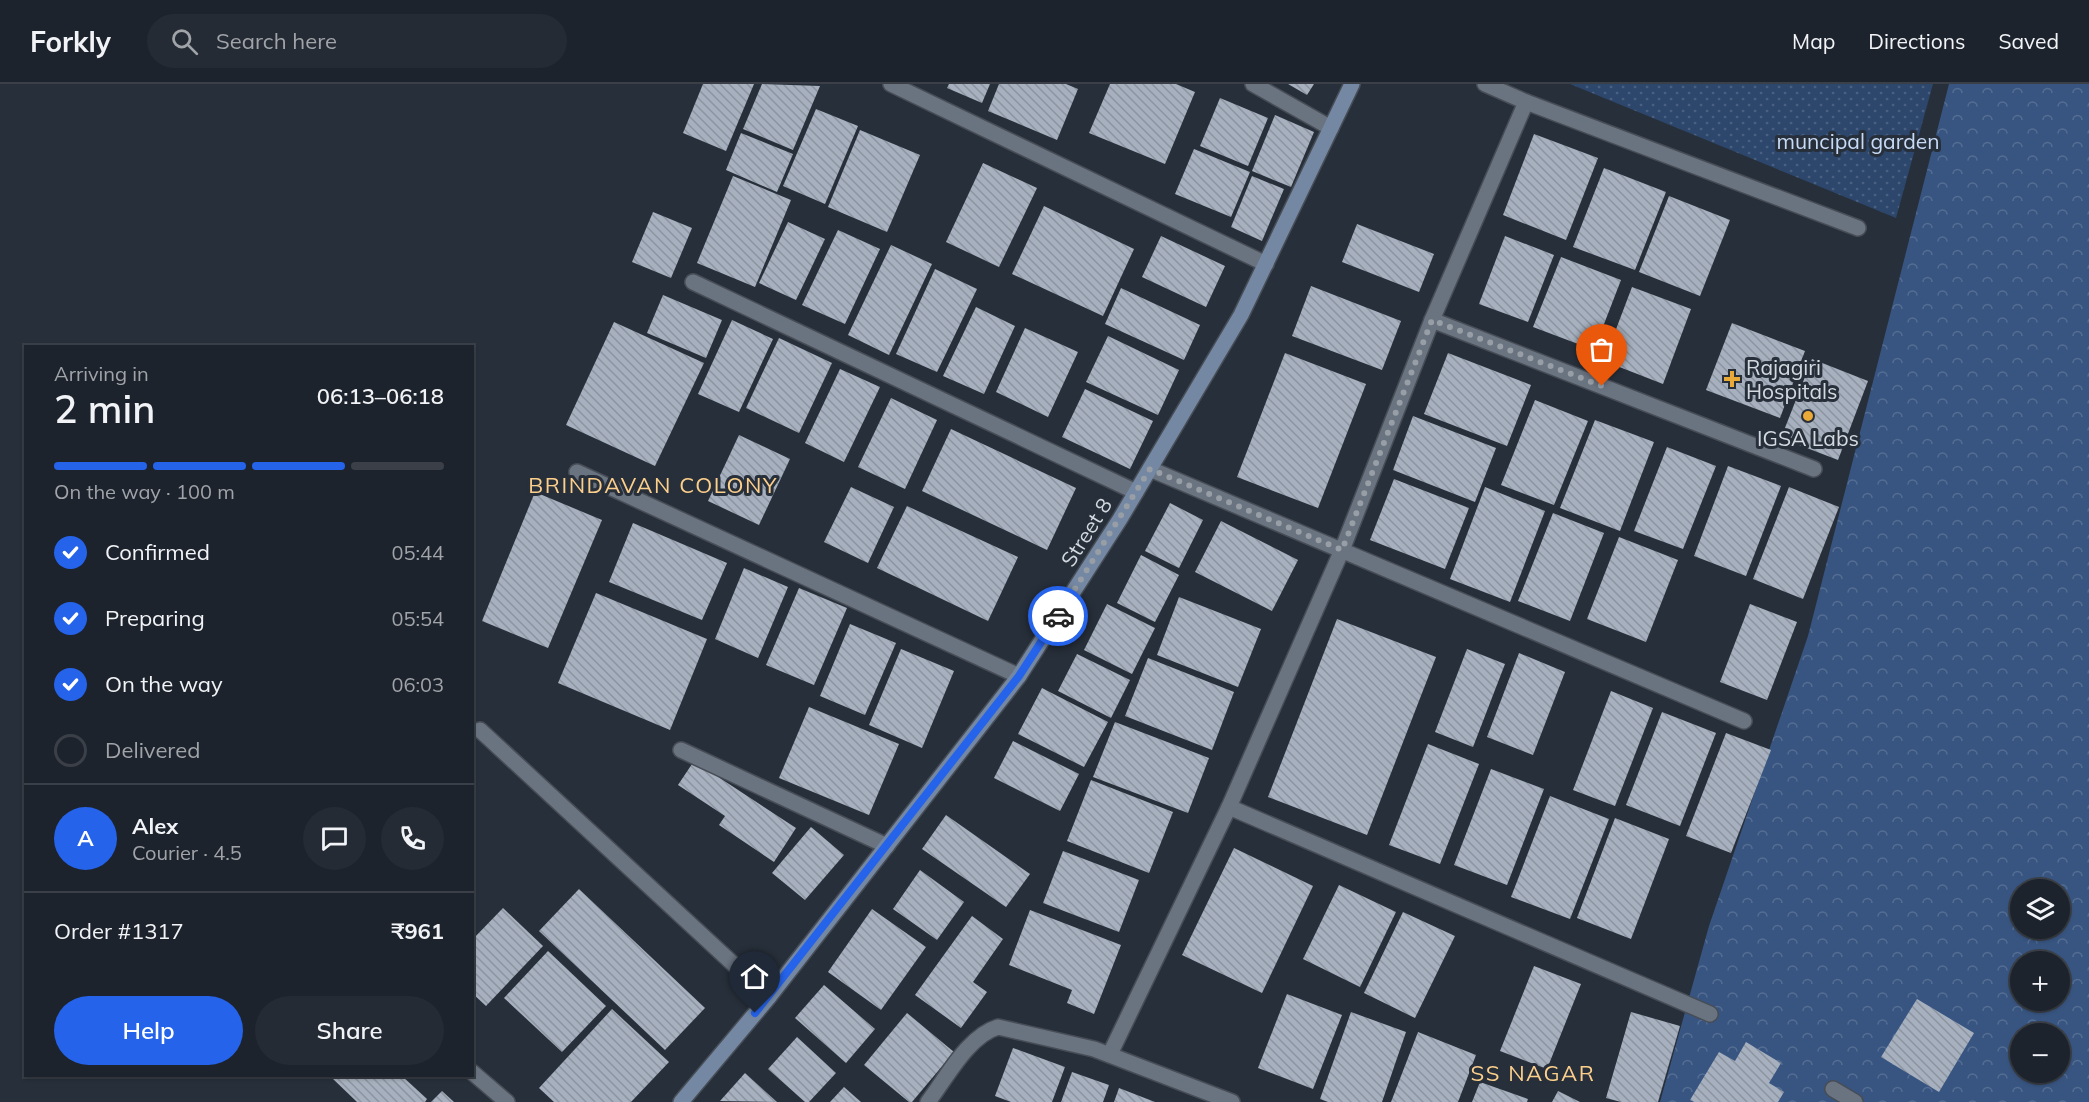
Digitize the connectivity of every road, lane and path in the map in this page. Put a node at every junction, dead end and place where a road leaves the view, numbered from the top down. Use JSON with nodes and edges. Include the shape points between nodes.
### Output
{"nodes":[{"id":1,"x":891,"y":84,"type":"edge"},
{"id":2,"x":1253,"y":84,"type":"edge"},
{"id":3,"x":1352,"y":84,"type":"edge"},
{"id":4,"x":1485,"y":84,"type":"edge"},
{"id":5,"x":1526,"y":102,"type":"junction"},
{"id":6,"x":1331,"y":128,"type":"junction"},
{"id":7,"x":1858,"y":228,"type":"dead end"},
{"id":8,"x":1266,"y":264,"type":"junction"},
{"id":9,"x":693,"y":282,"type":"dead end"},
{"id":10,"x":1432,"y":320,"type":"junction"},
{"id":11,"x":1150,"y":469,"type":"junction"},
{"id":12,"x":1814,"y":469,"type":"dead end"},
{"id":13,"x":577,"y":472,"type":"dead end"},
{"id":14,"x":1136,"y":492,"type":"junction"},
{"id":15,"x":1342,"y":550,"type":"junction"},
{"id":16,"x":1019,"y":676,"type":"junction"},
{"id":17,"x":1744,"y":721,"type":"dead end"},
{"id":18,"x":480,"y":730,"type":"dead end"},
{"id":19,"x":681,"y":750,"type":"dead end"},
{"id":20,"x":1229,"y":807,"type":"junction"},
{"id":21,"x":887,"y":846,"type":"junction"},
{"id":22,"x":769,"y":997,"type":"junction"},
{"id":23,"x":1710,"y":1014,"type":"dead end"},
{"id":24,"x":1110,"y":1054,"type":"junction"},
{"id":25,"x":474,"y":1074,"type":"edge"},
{"id":26,"x":1833,"y":1089,"type":"dead end"},
{"id":27,"x":507,"y":1102,"type":"edge"},
{"id":28,"x":681,"y":1102,"type":"edge"},
{"id":29,"x":928,"y":1102,"type":"edge"},
{"id":30,"x":1232,"y":1102,"type":"edge"},
{"id":31,"x":1855,"y":1102,"type":"edge"}],
"edges":[{"from":1,"to":8,"type":"street"},
{"from":2,"to":6,"type":"street"},
{"from":3,"to":6,"type":"street","name":"Street 8"},
{"from":4,"to":5,"type":"street"},
{"from":5,"to":7,"type":"street"},
{"from":5,"to":10,"type":"street"},
{"from":6,"to":8,"type":"street","name":"Street 8"},
{"from":8,"to":11,"type":"street","name":"Street 8","via":[[1241,315]]},
{"from":9,"to":14,"type":"street"},
{"from":10,"to":12,"type":"street"},
{"from":10,"to":15,"type":"street"},
{"from":11,"to":14,"type":"street","name":"Street 8"},
{"from":11,"to":15,"type":"street"},
{"from":13,"to":16,"type":"street"},
{"from":14,"to":16,"type":"street","name":"Street 8"},
{"from":15,"to":17,"type":"street"},
{"from":15,"to":20,"type":"street"},
{"from":16,"to":21,"type":"street","name":"Street 8"},
{"from":18,"to":22,"type":"street"},
{"from":19,"to":21,"type":"street"},
{"from":20,"to":23,"type":"street"},
{"from":20,"to":24,"type":"street"},
{"from":21,"to":22,"type":"street","name":"Street 8"},
{"from":22,"to":28,"type":"street","name":"Street 8"},
{"from":24,"to":29,"type":"street","via":[[998,1027],[975,1041]]},
{"from":24,"to":30,"type":"street"},
{"from":25,"to":27,"type":"street"},
{"from":26,"to":31,"type":"street"}]}
